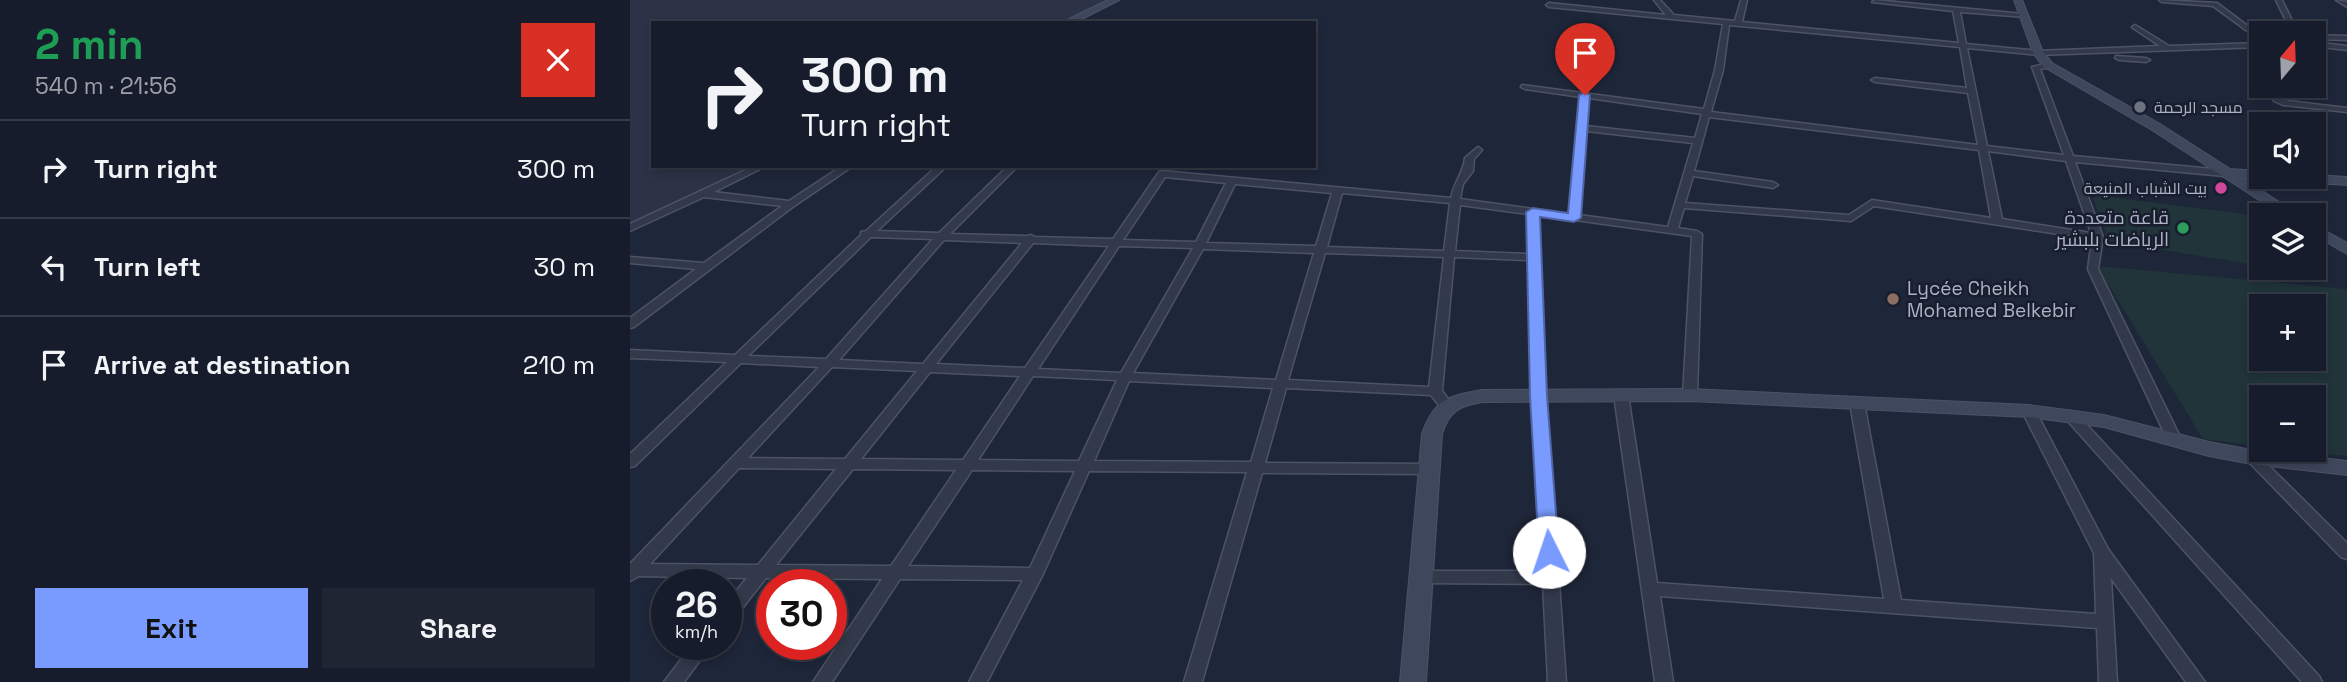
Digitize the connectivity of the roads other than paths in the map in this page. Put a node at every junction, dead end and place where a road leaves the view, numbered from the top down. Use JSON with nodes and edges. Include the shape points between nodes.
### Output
{"nodes":[{"id":1,"x":1115,"y":0,"type":"edge"},
{"id":2,"x":1657,"y":0,"type":"edge"},
{"id":3,"x":1744,"y":0,"type":"edge"},
{"id":4,"x":2018,"y":0,"type":"edge"},
{"id":5,"x":2162,"y":0,"type":"edge"},
{"id":6,"x":2279,"y":0,"type":"edge"},
{"id":7,"x":2339,"y":0,"type":"edge"},
{"id":8,"x":1875,"y":2,"type":"dead end"},
{"id":9,"x":1549,"y":5,"type":"dead end"},
{"id":10,"x":2347,"y":5,"type":"edge"},
{"id":11,"x":1956,"y":9,"type":"junction"},
{"id":12,"x":2024,"y":16,"type":"junction"},
{"id":13,"x":1673,"y":18,"type":"junction"},
{"id":14,"x":1070,"y":21,"type":"edge"},
{"id":15,"x":2289,"y":21,"type":"edge"},
{"id":16,"x":1726,"y":23,"type":"junction"},
{"id":17,"x":1738,"y":24,"type":"junction"},
{"id":18,"x":2135,"y":27,"type":"dead end"},
{"id":19,"x":2249,"y":30,"type":"edge"},
{"id":20,"x":2326,"y":37,"type":"edge"},
{"id":21,"x":2347,"y":38,"type":"edge"},
{"id":22,"x":2326,"y":45,"type":"edge"},
{"id":23,"x":1963,"y":46,"type":"junction"},
{"id":24,"x":2249,"y":46,"type":"edge"},
{"id":25,"x":2347,"y":48,"type":"edge"},
{"id":26,"x":2169,"y":49,"type":"junction"},
{"id":27,"x":2038,"y":53,"type":"junction"},
{"id":28,"x":2087,"y":53,"type":"junction"},
{"id":29,"x":2146,"y":60,"type":"dead end"},
{"id":30,"x":2048,"y":65,"type":"junction"},
{"id":31,"x":1875,"y":80,"type":"dead end"},
{"id":32,"x":1525,"y":87,"type":"dead end"},
{"id":33,"x":1972,"y":91,"type":"junction"},
{"id":34,"x":1585,"y":95,"type":"junction"},
{"id":35,"x":2276,"y":98,"type":"edge"},
{"id":36,"x":2347,"y":110,"type":"edge"},
{"id":37,"x":1707,"y":113,"type":"junction"},
{"id":38,"x":1582,"y":128,"type":"junction"},
{"id":39,"x":1698,"y":141,"type":"junction"},
{"id":40,"x":1983,"y":148,"type":"junction"},
{"id":41,"x":1478,"y":150,"type":"dead end"},
{"id":42,"x":2071,"y":159,"type":"junction"},
{"id":43,"x":758,"y":168,"type":"edge"},
{"id":44,"x":846,"y":168,"type":"edge"},
{"id":45,"x":941,"y":168,"type":"edge"},
{"id":46,"x":1012,"y":168,"type":"edge"},
{"id":47,"x":1689,"y":173,"type":"junction"},
{"id":48,"x":2224,"y":173,"type":"junction"},
{"id":49,"x":2249,"y":174,"type":"edge"},
{"id":50,"x":1232,"y":180,"type":"junction"},
{"id":51,"x":2326,"y":180,"type":"edge"},
{"id":52,"x":2347,"y":181,"type":"edge"},
{"id":53,"x":1773,"y":185,"type":"dead end"},
{"id":54,"x":1338,"y":190,"type":"junction"},
{"id":55,"x":703,"y":194,"type":"junction"},
{"id":56,"x":1455,"y":201,"type":"junction"},
{"id":57,"x":2272,"y":203,"type":"edge"},
{"id":58,"x":791,"y":204,"type":"junction"},
{"id":59,"x":1679,"y":205,"type":"junction"},
{"id":60,"x":1533,"y":212,"type":"junction"},
{"id":61,"x":1574,"y":218,"type":"junction"},
{"id":62,"x":1997,"y":222,"type":"junction"},
{"id":63,"x":630,"y":228,"type":"edge"},
{"id":64,"x":1672,"y":231,"type":"junction"},
{"id":65,"x":865,"y":234,"type":"junction"},
{"id":66,"x":2326,"y":236,"type":"edge"},
{"id":67,"x":940,"y":237,"type":"junction"},
{"id":68,"x":2098,"y":237,"type":"junction"},
{"id":69,"x":1031,"y":238,"type":"junction"},
{"id":70,"x":1115,"y":241,"type":"junction"},
{"id":71,"x":1199,"y":247,"type":"junction"},
{"id":72,"x":2347,"y":249,"type":"edge"},
{"id":73,"x":1320,"y":251,"type":"junction"},
{"id":74,"x":1448,"y":255,"type":"junction"},
{"id":75,"x":1534,"y":257,"type":"junction"},
{"id":76,"x":630,"y":260,"type":"edge"},
{"id":77,"x":707,"y":267,"type":"junction"},
{"id":78,"x":630,"y":324,"type":"edge"},
{"id":79,"x":630,"y":354,"type":"edge"},
{"id":80,"x":740,"y":359,"type":"junction"},
{"id":81,"x":829,"y":363,"type":"junction"},
{"id":82,"x":927,"y":368,"type":"junction"},
{"id":83,"x":1028,"y":372,"type":"junction"},
{"id":84,"x":1125,"y":376,"type":"junction"},
{"id":85,"x":1282,"y":384,"type":"junction"},
{"id":86,"x":1621,"y":395,"type":"junction"},
{"id":87,"x":1690,"y":395,"type":"junction"},
{"id":88,"x":1539,"y":396,"type":"junction"},
{"id":89,"x":1441,"y":398,"type":"junction"},
{"id":90,"x":1857,"y":403,"type":"junction"},
{"id":91,"x":2029,"y":411,"type":"junction"},
{"id":92,"x":2070,"y":415,"type":"junction"},
{"id":93,"x":2175,"y":440,"type":"junction"},
{"id":94,"x":2249,"y":456,"type":"edge"},
{"id":95,"x":630,"y":462,"type":"edge"},
{"id":96,"x":2257,"y":462,"type":"edge"},
{"id":97,"x":2295,"y":462,"type":"edge"},
{"id":98,"x":736,"y":463,"type":"junction"},
{"id":99,"x":849,"y":463,"type":"junction"},
{"id":100,"x":967,"y":464,"type":"junction"},
{"id":101,"x":1084,"y":466,"type":"junction"},
{"id":102,"x":1256,"y":468,"type":"junction"},
{"id":103,"x":2347,"y":468,"type":"edge"},
{"id":104,"x":1430,"y":469,"type":"junction"},
{"id":105,"x":2102,"y":552,"type":"junction"},
{"id":106,"x":2347,"y":553,"type":"edge"},
{"id":107,"x":764,"y":569,"type":"edge"},
{"id":108,"x":756,"y":571,"type":"edge"},
{"id":109,"x":631,"y":572,"type":"edge"},
{"id":110,"x":847,"y":572,"type":"edge"},
{"id":111,"x":893,"y":573,"type":"junction"},
{"id":112,"x":1035,"y":574,"type":"junction"},
{"id":113,"x":1421,"y":577,"type":"junction"},
{"id":114,"x":756,"y":578,"type":"edge"},
{"id":115,"x":1551,"y":578,"type":"junction"},
{"id":116,"x":1651,"y":589,"type":"junction"},
{"id":117,"x":742,"y":596,"type":"edge"},
{"id":118,"x":1893,"y":604,"type":"junction"},
{"id":119,"x":2106,"y":622,"type":"junction"},
{"id":120,"x":691,"y":660,"type":"edge"},
{"id":121,"x":673,"y":682,"type":"edge"},
{"id":122,"x":822,"y":682,"type":"edge"},
{"id":123,"x":978,"y":682,"type":"edge"},
{"id":124,"x":1193,"y":682,"type":"edge"},
{"id":125,"x":1413,"y":682,"type":"edge"},
{"id":126,"x":1558,"y":682,"type":"edge"},
{"id":127,"x":1664,"y":682,"type":"edge"},
{"id":128,"x":2108,"y":682,"type":"edge"},
{"id":129,"x":2196,"y":682,"type":"edge"},
{"id":130,"x":2314,"y":682,"type":"edge"}],
"edges":[{"from":1,"to":14,"type":"street"},
{"from":2,"to":13,"type":"street"},
{"from":3,"to":17,"type":"street"},
{"from":4,"to":12,"type":"street"},
{"from":5,"to":19,"type":"street","via":[[2215,5]]},
{"from":6,"to":15,"type":"street"},
{"from":7,"to":10,"type":"street"},
{"from":8,"to":11,"type":"street"},
{"from":9,"to":13,"type":"street"},
{"from":11,"to":12,"type":"street"},
{"from":11,"to":23,"type":"street"},
{"from":12,"to":27,"type":"street"},
{"from":13,"to":16,"type":"street"},
{"from":16,"to":17,"type":"street"},
{"from":16,"to":37,"type":"street"},
{"from":17,"to":23,"type":"street"},
{"from":18,"to":26,"type":"street"},
{"from":20,"to":21,"type":"street"},
{"from":22,"to":25,"type":"street"},
{"from":23,"to":27,"type":"street"},
{"from":23,"to":33,"type":"street"},
{"from":24,"to":26,"type":"street"},
{"from":26,"to":28,"type":"street"},
{"from":27,"to":28,"type":"street"},
{"from":27,"to":30,"type":"street"},
{"from":28,"to":29,"type":"street"},
{"from":30,"to":42,"type":"street","via":[[2036,67]]},
{"from":30,"to":48,"type":"street","via":[[2156,127]]},
{"from":31,"to":33,"type":"street"},
{"from":32,"to":34,"type":"street"},
{"from":33,"to":40,"type":"street"},
{"from":34,"to":37,"type":"street"},
{"from":34,"to":38,"type":"street"},
{"from":35,"to":36,"type":"street"},
{"from":37,"to":39,"type":"street"},
{"from":37,"to":40,"type":"street"},
{"from":38,"to":39,"type":"street"},
{"from":38,"to":61,"type":"street"},
{"from":39,"to":47,"type":"street"},
{"from":40,"to":42,"type":"street"},
{"from":40,"to":62,"type":"street"},
{"from":41,"to":56,"type":"street","via":[[1458,184]]},
{"from":42,"to":48,"type":"street"},
{"from":42,"to":68,"type":"street"},
{"from":43,"to":55,"type":"street"},
{"from":44,"to":58,"type":"street"},
{"from":45,"to":65,"type":"street"},
{"from":46,"to":67,"type":"street"},
{"from":47,"to":53,"type":"street"},
{"from":47,"to":59,"type":"street"},
{"from":48,"to":49,"type":"street"},
{"from":48,"to":57,"type":"street"},
{"from":50,"to":54,"type":"street"},
{"from":50,"to":70,"type":"street","via":[[1162,174]]},
{"from":50,"to":71,"type":"street"},
{"from":51,"to":52,"type":"street"},
{"from":54,"to":56,"type":"street"},
{"from":54,"to":73,"type":"street"},
{"from":55,"to":58,"type":"street"},
{"from":55,"to":63,"type":"street"},
{"from":56,"to":60,"type":"street"},
{"from":56,"to":74,"type":"street"},
{"from":58,"to":77,"type":"street"},
{"from":59,"to":62,"type":"street","via":[[1851,218],[1872,203]]},
{"from":59,"to":64,"type":"street"},
{"from":60,"to":61,"type":"street"},
{"from":60,"to":75,"type":"street"},
{"from":61,"to":64,"type":"street"},
{"from":62,"to":68,"type":"street"},
{"from":64,"to":87,"type":"street","via":[[1697,234]]},
{"from":65,"to":67,"type":"street"},
{"from":65,"to":80,"type":"street"},
{"from":66,"to":72,"type":"street"},
{"from":67,"to":69,"type":"street"},
{"from":67,"to":81,"type":"street"},
{"from":68,"to":93,"type":"street","via":[[2093,269]]},
{"from":69,"to":70,"type":"street"},
{"from":69,"to":82,"type":"street"},
{"from":70,"to":71,"type":"street"},
{"from":70,"to":83,"type":"street"},
{"from":71,"to":73,"type":"street"},
{"from":71,"to":84,"type":"street"},
{"from":73,"to":74,"type":"street"},
{"from":73,"to":85,"type":"street"},
{"from":74,"to":75,"type":"street"},
{"from":74,"to":89,"type":"street"},
{"from":75,"to":88,"type":"street"},
{"from":76,"to":77,"type":"street"},
{"from":77,"to":78,"type":"street"},
{"from":79,"to":80,"type":"street"},
{"from":80,"to":81,"type":"street"},
{"from":80,"to":95,"type":"street"},
{"from":81,"to":82,"type":"street"},
{"from":81,"to":98,"type":"street"},
{"from":82,"to":83,"type":"street"},
{"from":82,"to":99,"type":"street"},
{"from":83,"to":84,"type":"street"},
{"from":83,"to":100,"type":"street"},
{"from":84,"to":85,"type":"street"},
{"from":84,"to":101,"type":"street"},
{"from":85,"to":89,"type":"street"},
{"from":85,"to":102,"type":"street"},
{"from":86,"to":87,"type":"street"},
{"from":86,"to":88,"type":"street"},
{"from":86,"to":116,"type":"street"},
{"from":87,"to":90,"type":"street"},
{"from":88,"to":89,"type":"street"},
{"from":88,"to":115,"type":"street"},
{"from":89,"to":104,"type":"street"},
{"from":90,"to":91,"type":"street"},
{"from":90,"to":118,"type":"street"},
{"from":91,"to":92,"type":"street"},
{"from":91,"to":105,"type":"street"},
{"from":92,"to":93,"type":"street"},
{"from":92,"to":130,"type":"street"},
{"from":93,"to":94,"type":"street"},
{"from":96,"to":106,"type":"street"},
{"from":97,"to":103,"type":"street"},
{"from":98,"to":99,"type":"street"},
{"from":98,"to":109,"type":"street"},
{"from":99,"to":100,"type":"street"},
{"from":99,"to":107,"type":"street"},
{"from":100,"to":101,"type":"street"},
{"from":100,"to":111,"type":"street"},
{"from":101,"to":102,"type":"street"},
{"from":101,"to":112,"type":"street"},
{"from":102,"to":104,"type":"street"},
{"from":102,"to":124,"type":"street"},
{"from":104,"to":113,"type":"street"},
{"from":105,"to":119,"type":"street"},
{"from":105,"to":129,"type":"street"},
{"from":108,"to":109,"type":"street"},
{"from":110,"to":111,"type":"street"},
{"from":111,"to":112,"type":"street"},
{"from":111,"to":122,"type":"street"},
{"from":112,"to":123,"type":"street"},
{"from":113,"to":115,"type":"street"},
{"from":113,"to":125,"type":"street"},
{"from":114,"to":117,"type":"street"},
{"from":115,"to":126,"type":"street"},
{"from":116,"to":118,"type":"street"},
{"from":116,"to":127,"type":"street"},
{"from":118,"to":119,"type":"street"},
{"from":119,"to":128,"type":"street"},
{"from":120,"to":121,"type":"street"}]}
